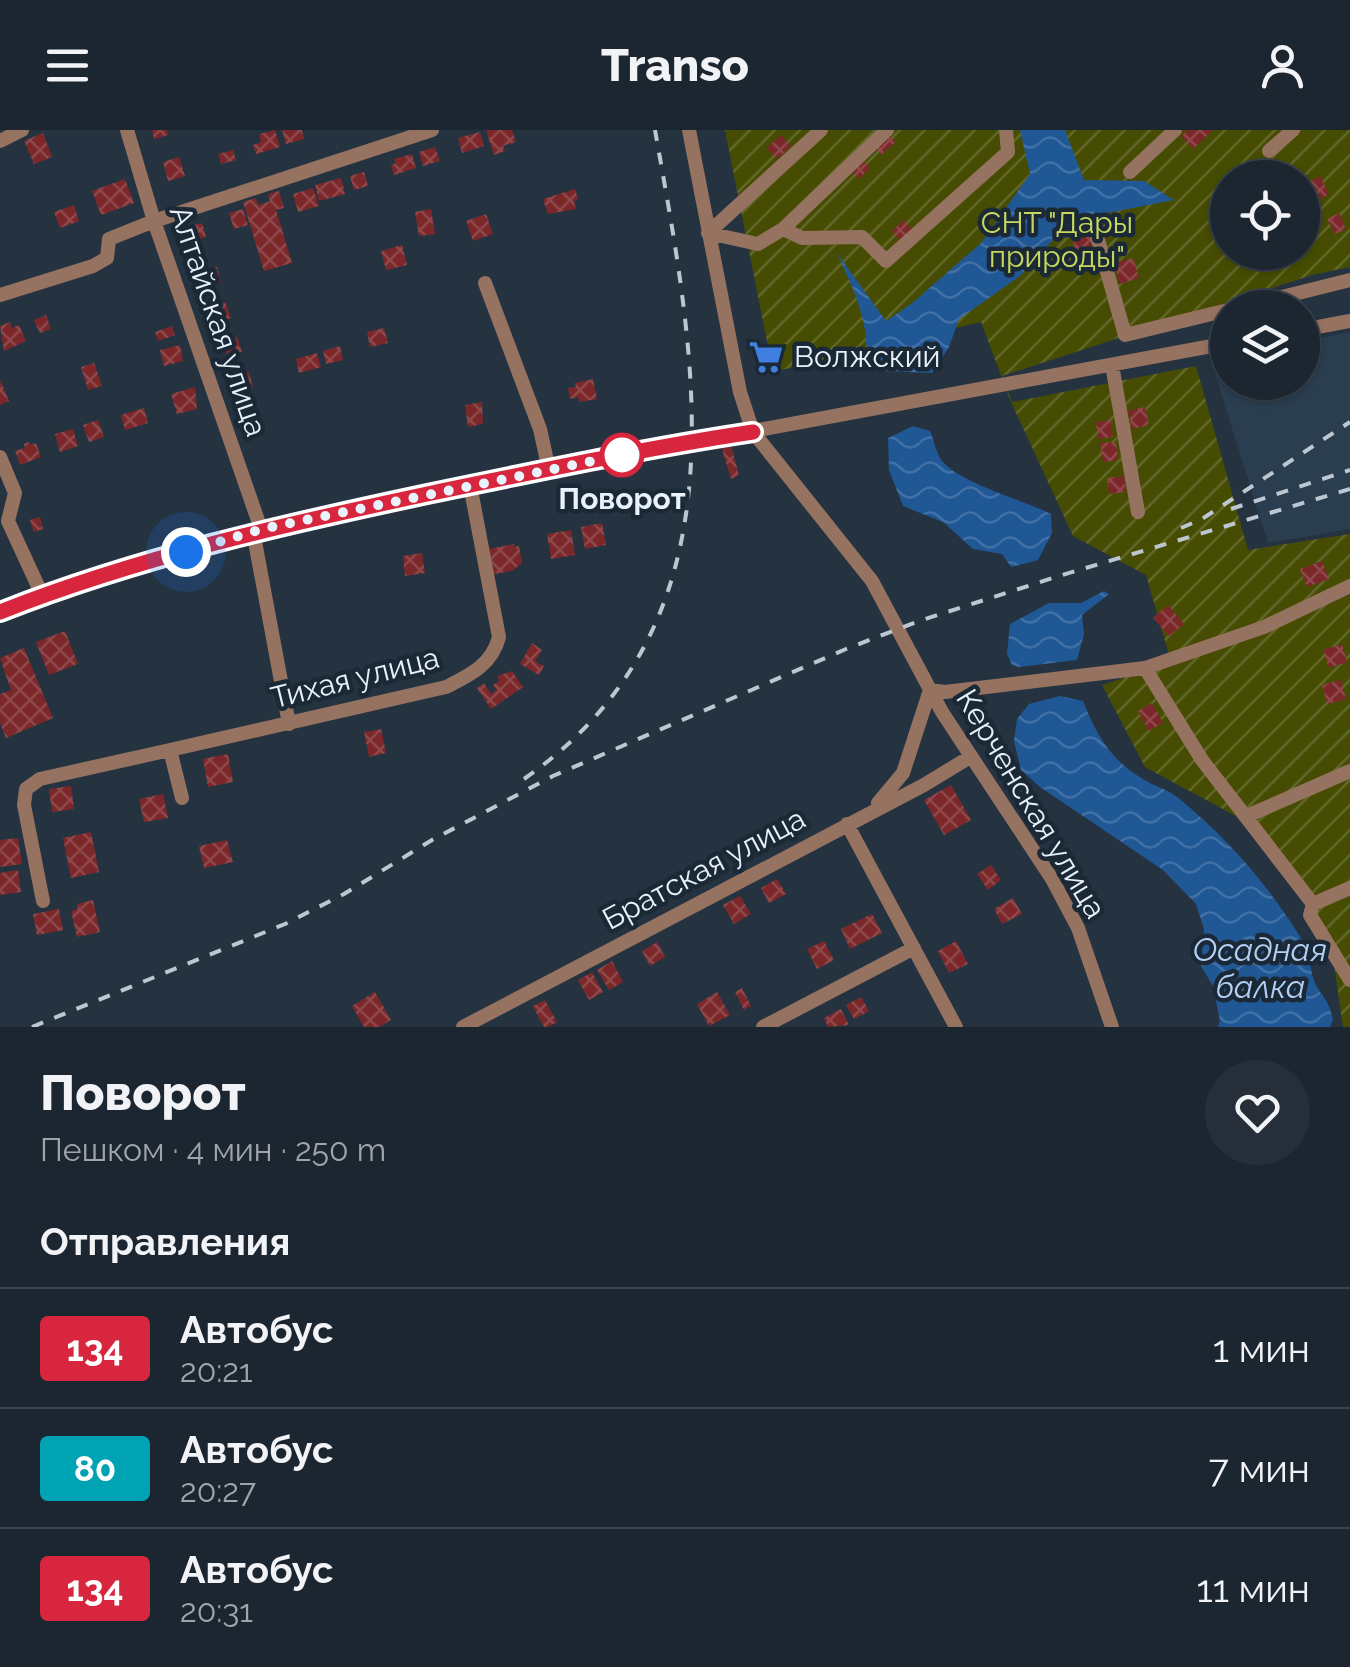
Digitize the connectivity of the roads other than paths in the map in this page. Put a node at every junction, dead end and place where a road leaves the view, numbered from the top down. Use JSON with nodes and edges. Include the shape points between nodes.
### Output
{"nodes":[{"id":1,"x":22,"y":130,"type":"edge"},
{"id":2,"x":126,"y":130,"type":"edge"},
{"id":3,"x":432,"y":130,"type":"edge"},
{"id":4,"x":821,"y":130,"type":"edge"},
{"id":5,"x":887,"y":130,"type":"edge"},
{"id":6,"x":1006,"y":130,"type":"edge"},
{"id":7,"x":1175,"y":130,"type":"edge"},
{"id":8,"x":1293,"y":130,"type":"edge"},
{"id":9,"x":692,"y":133,"type":"edge"},
{"id":10,"x":0,"y":141,"type":"edge"},
{"id":11,"x":1269,"y":151,"type":"dead end"},
{"id":12,"x":1130,"y":172,"type":"dead end"},
{"id":13,"x":154,"y":221,"type":"junction"},
{"id":14,"x":1093,"y":222,"type":"dead end"},
{"id":15,"x":782,"y":230,"type":"junction"},
{"id":16,"x":708,"y":233,"type":"junction"},
{"id":17,"x":1350,"y":280,"type":"edge"},
{"id":18,"x":485,"y":283,"type":"dead end"},
{"id":19,"x":1310,"y":290,"type":"edge"},
{"id":20,"x":0,"y":295,"type":"edge"},
{"id":21,"x":1210,"y":314,"type":"edge"},
{"id":22,"x":1350,"y":321,"type":"edge"},
{"id":23,"x":1320,"y":327,"type":"edge"},
{"id":24,"x":1210,"y":347,"type":"edge"},
{"id":25,"x":1112,"y":364,"type":"junction"},
{"id":26,"x":753,"y":432,"type":"junction"},
{"id":27,"x":0,"y":458,"type":"edge"},
{"id":28,"x":549,"y":470,"type":"junction"},
{"id":29,"x":470,"y":485,"type":"junction"},
{"id":30,"x":1138,"y":512,"type":"dead end"},
{"id":31,"x":257,"y":530,"type":"junction"},
{"id":32,"x":1350,"y":586,"type":"edge"},
{"id":33,"x":43,"y":597,"type":"junction"},
{"id":34,"x":0,"y":612,"type":"edge"},
{"id":35,"x":1146,"y":668,"type":"junction"},
{"id":36,"x":930,"y":690,"type":"junction"},
{"id":37,"x":288,"y":724,"type":"junction"},
{"id":38,"x":170,"y":750,"type":"junction"},
{"id":39,"x":970,"y":757,"type":"junction"},
{"id":40,"x":1350,"y":770,"type":"edge"},
{"id":41,"x":182,"y":798,"type":"dead end"},
{"id":42,"x":873,"y":810,"type":"junction"},
{"id":43,"x":1246,"y":816,"type":"junction"},
{"id":44,"x":847,"y":824,"type":"junction"},
{"id":45,"x":1350,"y":888,"type":"edge"},
{"id":46,"x":43,"y":901,"type":"dead end"},
{"id":47,"x":1312,"y":904,"type":"junction"},
{"id":48,"x":914,"y":948,"type":"junction"},
{"id":49,"x":1350,"y":980,"type":"edge"},
{"id":50,"x":469,"y":1026,"type":"edge"},
{"id":51,"x":763,"y":1027,"type":"edge"},
{"id":52,"x":956,"y":1027,"type":"edge"},
{"id":53,"x":1112,"y":1027,"type":"edge"}],
"edges":[{"from":1,"to":10,"type":"street"},
{"from":2,"to":13,"type":"street","name":"Алтайская улица"},
{"from":3,"to":13,"type":"street"},
{"from":4,"to":16,"type":"street"},
{"from":5,"to":15,"type":"street"},
{"from":6,"to":15,"type":"street","via":[[1008,152],[886,262],[862,237],[802,238]]},
{"from":7,"to":12,"type":"street"},
{"from":8,"to":11,"type":"street"},
{"from":9,"to":16,"type":"street"},
{"from":13,"to":20,"type":"street","via":[[109,240],[107,258],[93,266]]},
{"from":13,"to":31,"type":"street","name":"Алтайская улица"},
{"from":14,"to":21,"type":"street","via":[[1125,335]]},
{"from":15,"to":16,"type":"street","via":[[758,244]]},
{"from":16,"to":26,"type":"street"},
{"from":17,"to":19,"type":"street"},
{"from":18,"to":28,"type":"street"},
{"from":22,"to":23,"type":"street"},
{"from":24,"to":25,"type":"street"},
{"from":25,"to":26,"type":"street"},
{"from":25,"to":30,"type":"street"},
{"from":26,"to":28,"type":"street"},
{"from":26,"to":36,"type":"street","name":"Керченская улица","via":[[872,581]]},
{"from":27,"to":33,"type":"street","via":[[15,494],[8,521]]},
{"from":28,"to":29,"type":"street"},
{"from":29,"to":31,"type":"street"},
{"from":29,"to":37,"type":"street","name":"Тихая улица","via":[[499,637],[495,653],[446,687]]},
{"from":31,"to":33,"type":"street"},
{"from":31,"to":37,"type":"street","name":"Алтайская улица"},
{"from":32,"to":35,"type":"street","via":[[1264,626]]},
{"from":33,"to":34,"type":"street"},
{"from":35,"to":36,"type":"street"},
{"from":35,"to":43,"type":"street","via":[[1202,760]]},
{"from":36,"to":39,"type":"street","name":"Керченская улица"},
{"from":36,"to":42,"type":"street","via":[[903,773]]},
{"from":37,"to":38,"type":"street","name":"Тихая улица"},
{"from":38,"to":41,"type":"street"},
{"from":38,"to":46,"type":"street","name":"Тихая улица","via":[[40,780],[26,789]]},
{"from":39,"to":42,"type":"street","name":"Братская улица"},
{"from":39,"to":53,"type":"street","name":"Керченская улица","via":[[1078,928]]},
{"from":40,"to":43,"type":"street"},
{"from":42,"to":44,"type":"street","name":"Братская улица"},
{"from":43,"to":47,"type":"street"},
{"from":44,"to":48,"type":"street"},
{"from":44,"to":50,"type":"street","name":"Братская улица"},
{"from":45,"to":47,"type":"street"},
{"from":47,"to":49,"type":"street","via":[[1310,916]]},
{"from":48,"to":51,"type":"street"},
{"from":48,"to":52,"type":"street"}]}
